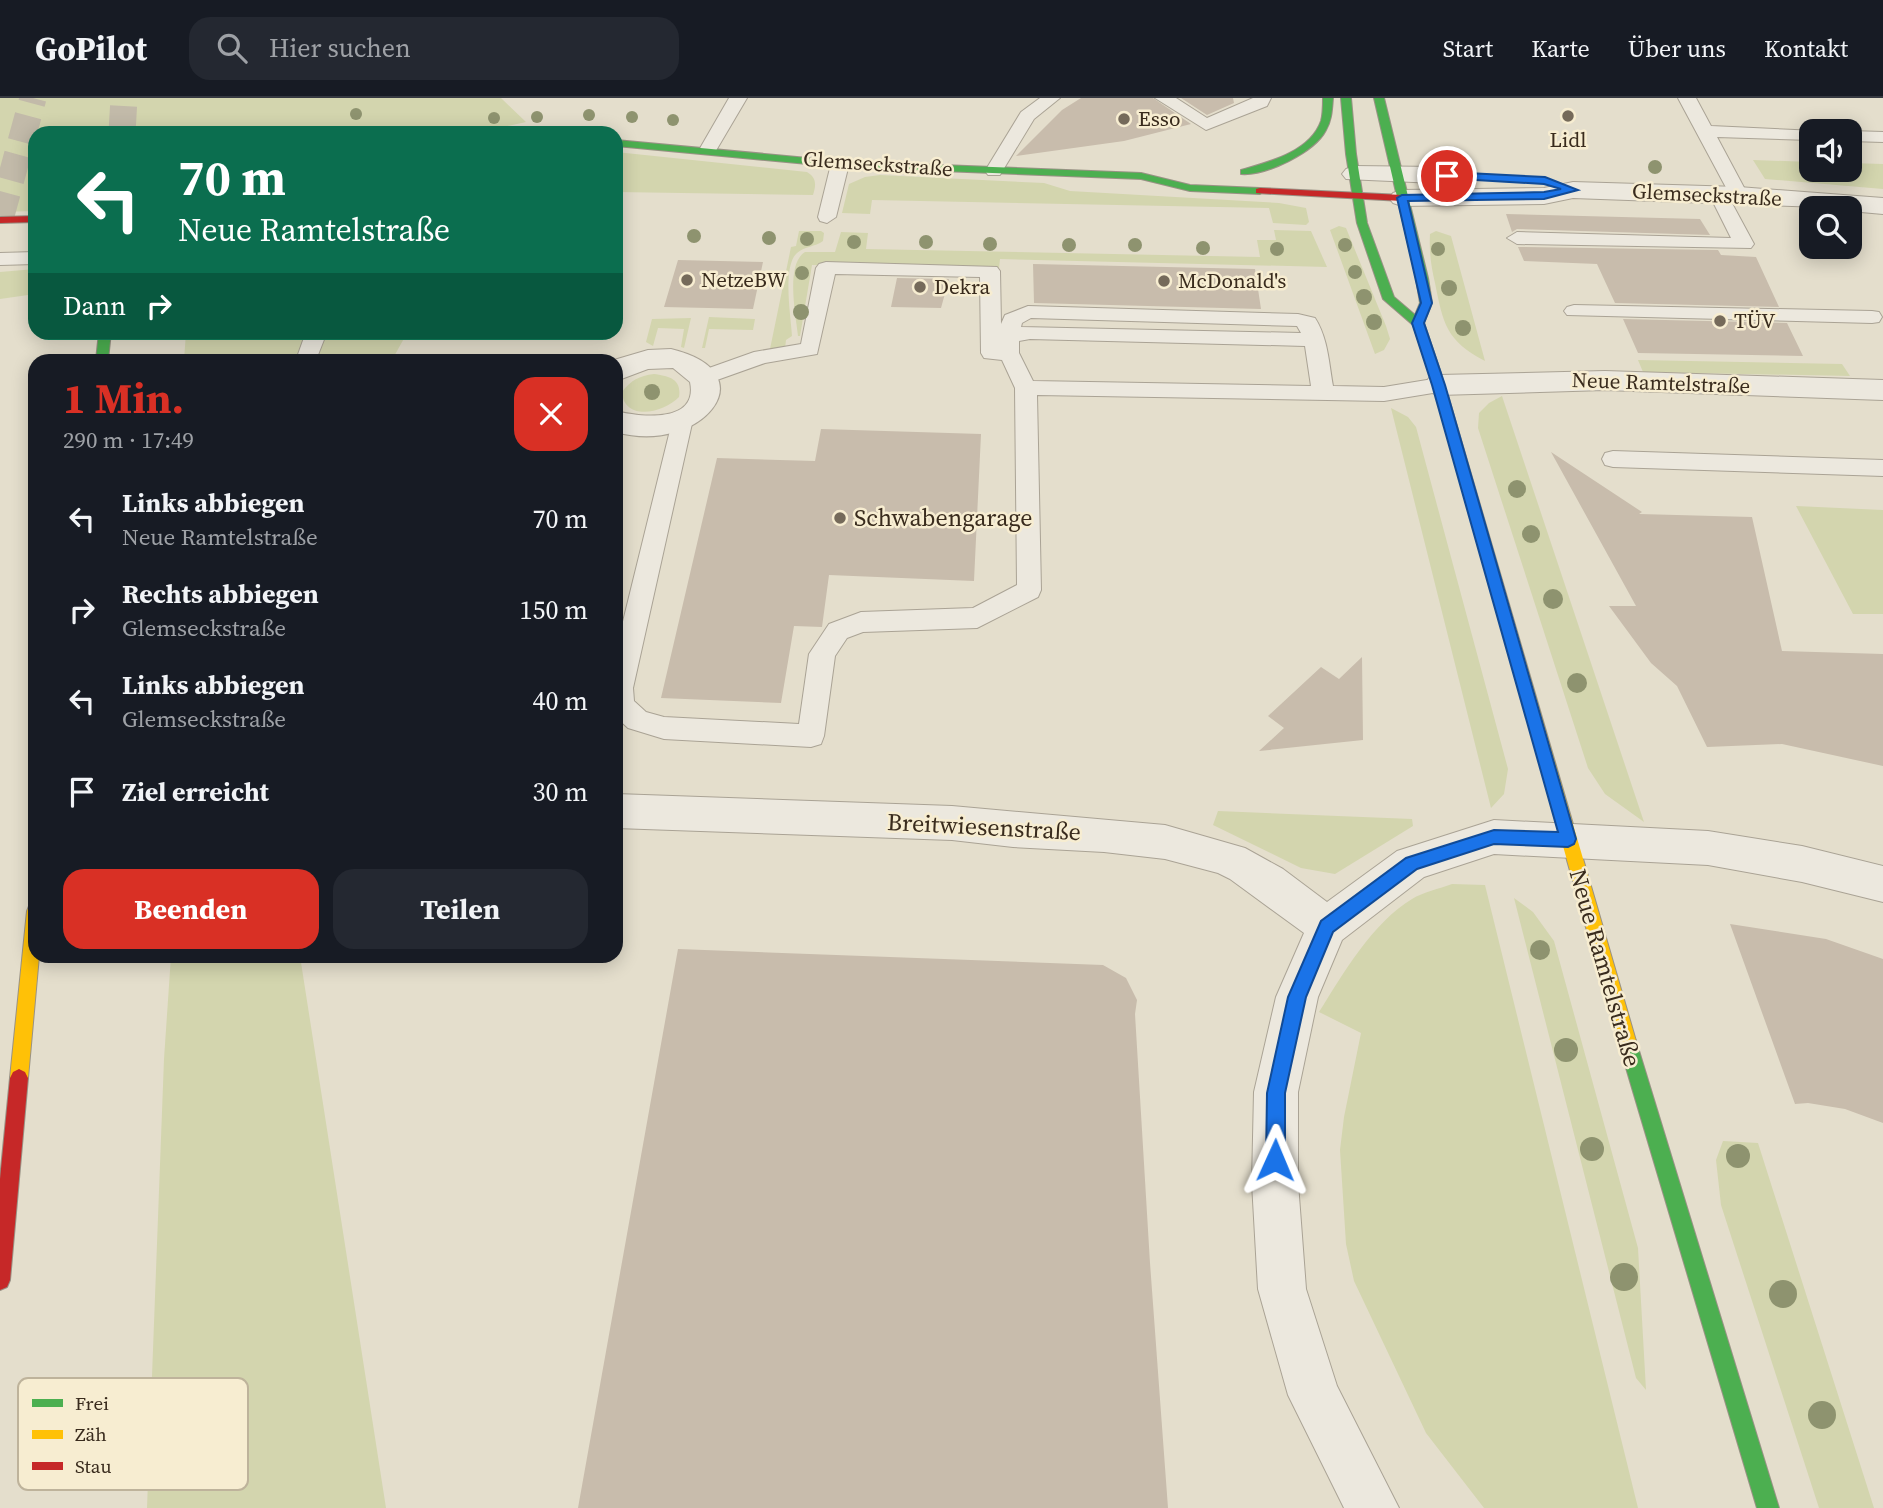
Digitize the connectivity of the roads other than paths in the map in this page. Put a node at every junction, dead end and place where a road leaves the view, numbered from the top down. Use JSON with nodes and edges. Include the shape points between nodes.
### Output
{"nodes":[{"id":1,"x":738,"y":98,"type":"edge"},
{"id":2,"x":1051,"y":98,"type":"edge"},
{"id":3,"x":1164,"y":98,"type":"edge"},
{"id":4,"x":1262,"y":98,"type":"edge"},
{"id":5,"x":1328,"y":98,"type":"edge"},
{"id":6,"x":1346,"y":98,"type":"edge"},
{"id":7,"x":1379,"y":98,"type":"edge"},
{"id":8,"x":1687,"y":98,"type":"edge"},
{"id":9,"x":1706,"y":131,"type":"junction"},
{"id":10,"x":1799,"y":135,"type":"edge"},
{"id":11,"x":1862,"y":136,"type":"edge"},
{"id":12,"x":1883,"y":137,"type":"edge"},
{"id":13,"x":623,"y":144,"type":"edge"},
{"id":14,"x":708,"y":150,"type":"junction"},
{"id":15,"x":840,"y":163,"type":"junction"},
{"id":16,"x":1183,"y":169,"type":"dead end"},
{"id":17,"x":994,"y":171,"type":"junction"},
{"id":18,"x":1294,"y":172,"type":"dead end"},
{"id":19,"x":1141,"y":176,"type":"junction"},
{"id":20,"x":1349,"y":182,"type":"junction"},
{"id":21,"x":1400,"y":186,"type":"junction"},
{"id":22,"x":1728,"y":195,"type":"junction"},
{"id":23,"x":1883,"y":206,"type":"edge"},
{"id":24,"x":827,"y":217,"type":"dead end"},
{"id":25,"x":28,"y":219,"type":"edge"},
{"id":26,"x":0,"y":220,"type":"edge"},
{"id":27,"x":1517,"y":238,"type":"dead end"},
{"id":28,"x":28,"y":258,"type":"edge"},
{"id":29,"x":0,"y":259,"type":"edge"},
{"id":30,"x":1844,"y":299,"type":"dead end"},
{"id":31,"x":1872,"y":317,"type":"dead end"},
{"id":32,"x":1418,"y":323,"type":"junction"},
{"id":33,"x":1009,"y":344,"type":"junction"},
{"id":34,"x":623,"y":368,"type":"edge"},
{"id":35,"x":703,"y":378,"type":"junction"},
{"id":36,"x":1438,"y":385,"type":"junction"},
{"id":37,"x":1026,"y":388,"type":"junction"},
{"id":38,"x":1883,"y":390,"type":"edge"},
{"id":39,"x":1323,"y":393,"type":"junction"},
{"id":40,"x":682,"y":419,"type":"junction"},
{"id":41,"x":623,"y":425,"type":"edge"},
{"id":42,"x":1614,"y":458,"type":"dead end"},
{"id":43,"x":1883,"y":468,"type":"edge"},
{"id":44,"x":623,"y":675,"type":"edge"},
{"id":45,"x":623,"y":707,"type":"edge"},
{"id":46,"x":623,"y":811,"type":"edge"},
{"id":47,"x":1568,"y":839,"type":"junction"},
{"id":48,"x":1883,"y":884,"type":"edge"},
{"id":49,"x":1327,"y":927,"type":"junction"},
{"id":50,"x":30,"y":963,"type":"edge"},
{"id":51,"x":0,"y":1280,"type":"edge"},
{"id":52,"x":1372,"y":1508,"type":"edge"},
{"id":53,"x":1768,"y":1508,"type":"edge"}],
"edges":[{"from":1,"to":14,"type":"lane"},
{"from":2,"to":17,"type":"lane","via":[[1027,116]]},
{"from":3,"to":4,"type":"lane","via":[[1206,125]]},
{"from":5,"to":18,"type":"main road","via":[[1324,125],[1301,148],[1269,165],[1239,171]]},
{"from":6,"to":20,"type":"main road"},
{"from":7,"to":21,"type":"main road","name":"Neue Ramtelstraße"},
{"from":8,"to":9,"type":"lane"},
{"from":9,"to":10,"type":"lane"},
{"from":9,"to":22,"type":"lane"},
{"from":11,"to":12,"type":"lane"},
{"from":13,"to":14,"type":"main road","name":"Glemseckstraße"},
{"from":14,"to":15,"type":"main road","name":"Glemseckstraße"},
{"from":15,"to":17,"type":"main road","name":"Glemseckstraße"},
{"from":15,"to":24,"type":"lane"},
{"from":16,"to":19,"type":"main road","name":"Glemseckstraße"},
{"from":17,"to":19,"type":"main road","name":"Glemseckstraße"},
{"from":19,"to":20,"type":"main road","name":"Glemseckstraße","via":[[1190,188]]},
{"from":20,"to":21,"type":"street","name":"Glemseckstraße"},
{"from":20,"to":32,"type":"main road","via":[[1389,299]]},
{"from":21,"to":22,"type":"street","name":"Glemseckstraße","via":[[1544,196],[1573,190]]},
{"from":21,"to":32,"type":"main road","name":"Neue Ramtelstraße","via":[[1426,303]]},
{"from":22,"to":23,"type":"street","name":"Glemseckstraße"},
{"from":22,"to":27,"type":"lane","via":[[1744,244]]},
{"from":25,"to":26,"type":"main road"},
{"from":28,"to":29,"type":"lane"},
{"from":30,"to":31,"type":"lane","via":[[1574,303]]},
{"from":32,"to":36,"type":"main road","name":"Neue Ramtelstraße"},
{"from":33,"to":35,"type":"lane","via":[[991,353],[990,271],[826,268],[810,349],[761,357]]},
{"from":33,"to":37,"type":"lane"},
{"from":33,"to":39,"type":"lane","via":[[1030,332],[1314,340]]},
{"from":34,"to":35,"type":"street","via":[[658,358],[686,364]]},
{"from":35,"to":40,"type":"street","via":[[701,403]]},
{"from":36,"to":38,"type":"street","name":"Neue Ramtelstraße","via":[[1597,381]]},
{"from":36,"to":39,"type":"lane","via":[[1384,394]]},
{"from":36,"to":47,"type":"main road","name":"Neue Ramtelstraße"},
{"from":37,"to":39,"type":"lane"},
{"from":37,"to":45,"type":"lane","via":[[1029,590],[977,618],[861,622],[838,632],[822,654],[811,736],[664,728],[637,720]]},
{"from":40,"to":41,"type":"street","via":[[652,428]]},
{"from":40,"to":44,"type":"lane"},
{"from":42,"to":43,"type":"lane"},
{"from":46,"to":49,"type":"street","name":"Breitwiesenstraße","via":[[952,823],[983,829],[1160,839],[1229,859],[1284,892]]},
{"from":47,"to":48,"type":"street","via":[[1707,848]]},
{"from":47,"to":49,"type":"street","via":[[1494,837],[1412,863]]},
{"from":47,"to":53,"type":"main road","name":"Neue Ramtelstraße"},
{"from":49,"to":52,"type":"street","via":[[1297,997],[1276,1093],[1275,1183],[1282,1289],[1314,1395]]},
{"from":50,"to":51,"type":"main road"}]}
